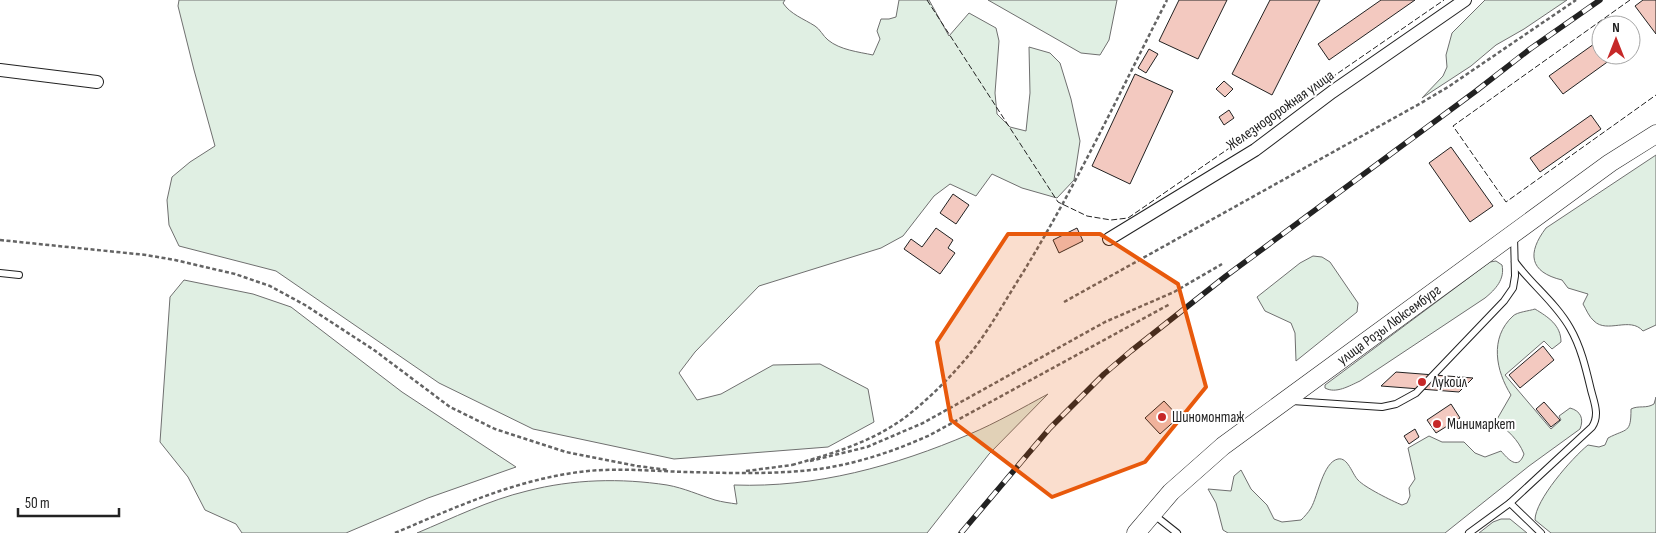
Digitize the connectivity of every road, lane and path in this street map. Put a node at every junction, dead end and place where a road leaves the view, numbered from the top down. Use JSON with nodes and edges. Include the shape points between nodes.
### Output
{"nodes":[{"id":1,"x":1167,"y":0,"type":"edge"},
{"id":2,"x":1465,"y":0,"type":"edge"},
{"id":3,"x":1576,"y":0,"type":"edge"},
{"id":4,"x":0,"y":70,"type":"edge"},
{"id":5,"x":98,"y":82,"type":"dead end"},
{"id":6,"x":1656,"y":134,"type":"edge"},
{"id":7,"x":1514,"y":233,"type":"junction"},
{"id":8,"x":1109,"y":239,"type":"dead end"},
{"id":9,"x":0,"y":240,"type":"edge"},
{"id":10,"x":1515,"y":262,"type":"junction"},
{"id":11,"x":1222,"y":264,"type":"dead end"},
{"id":12,"x":0,"y":273,"type":"edge"},
{"id":13,"x":19,"y":275,"type":"dead end"},
{"id":14,"x":1064,"y":302,"type":"dead end"},
{"id":15,"x":1170,"y":304,"type":"dead end"},
{"id":16,"x":1285,"y":401,"type":"junction"},
{"id":17,"x":792,"y":465,"type":"junction"},
{"id":18,"x":697,"y":472,"type":"junction"},
{"id":19,"x":717,"y":473,"type":"junction"},
{"id":20,"x":1510,"y":502,"type":"junction"},
{"id":21,"x":1152,"y":513,"type":"junction"},
{"id":22,"x":395,"y":533,"type":"edge"},
{"id":23,"x":1136,"y":533,"type":"edge"},
{"id":24,"x":1177,"y":533,"type":"edge"},
{"id":25,"x":1469,"y":533,"type":"edge"},
{"id":26,"x":1541,"y":533,"type":"edge"}],
"edges":[{"from":1,"to":17,"type":"path","via":[[1052,226],[974,349],[918,406],[888,428],[838,452]]},
{"from":2,"to":8,"type":"street","name":"Железнодорожная улица","via":[[1255,150]]},
{"from":3,"to":14,"type":"path","via":[[1421,103]]},
{"from":4,"to":5,"type":"street"},
{"from":6,"to":7,"type":"street","name":"улица Розы Люксембург","via":[[1610,162]]},
{"from":7,"to":10,"type":"lane"},
{"from":7,"to":16,"type":"street","name":"улица Розы Люксембург"},
{"from":9,"to":18,"type":"path","via":[[146,255],[235,274],[270,286],[304,305],[374,350],[450,407],[495,429],[566,452],[637,466]]},
{"from":10,"to":16,"type":"lane","via":[[1513,288],[1504,301],[1416,393],[1396,404],[1382,407]]},
{"from":10,"to":20,"type":"lane","via":[[1570,327],[1585,365],[1596,421]]},
{"from":11,"to":17,"type":"path","via":[[1174,292],[1105,322],[903,433],[867,448]]},
{"from":12,"to":13,"type":"lane"},
{"from":15,"to":19,"type":"path","via":[[930,435],[891,451],[824,468]]},
{"from":16,"to":21,"type":"street","name":"улица Розы Люксембург","via":[[1204,461]]},
{"from":17,"to":19,"type":"path"},
{"from":18,"to":19,"type":"path"},
{"from":18,"to":22,"type":"path","via":[[606,470],[556,475],[486,495]]},
{"from":20,"to":25,"type":"lane"},
{"from":20,"to":26,"type":"lane"},
{"from":21,"to":23,"type":"street","name":"улица Розы Люксембург"},
{"from":21,"to":24,"type":"lane"}]}
